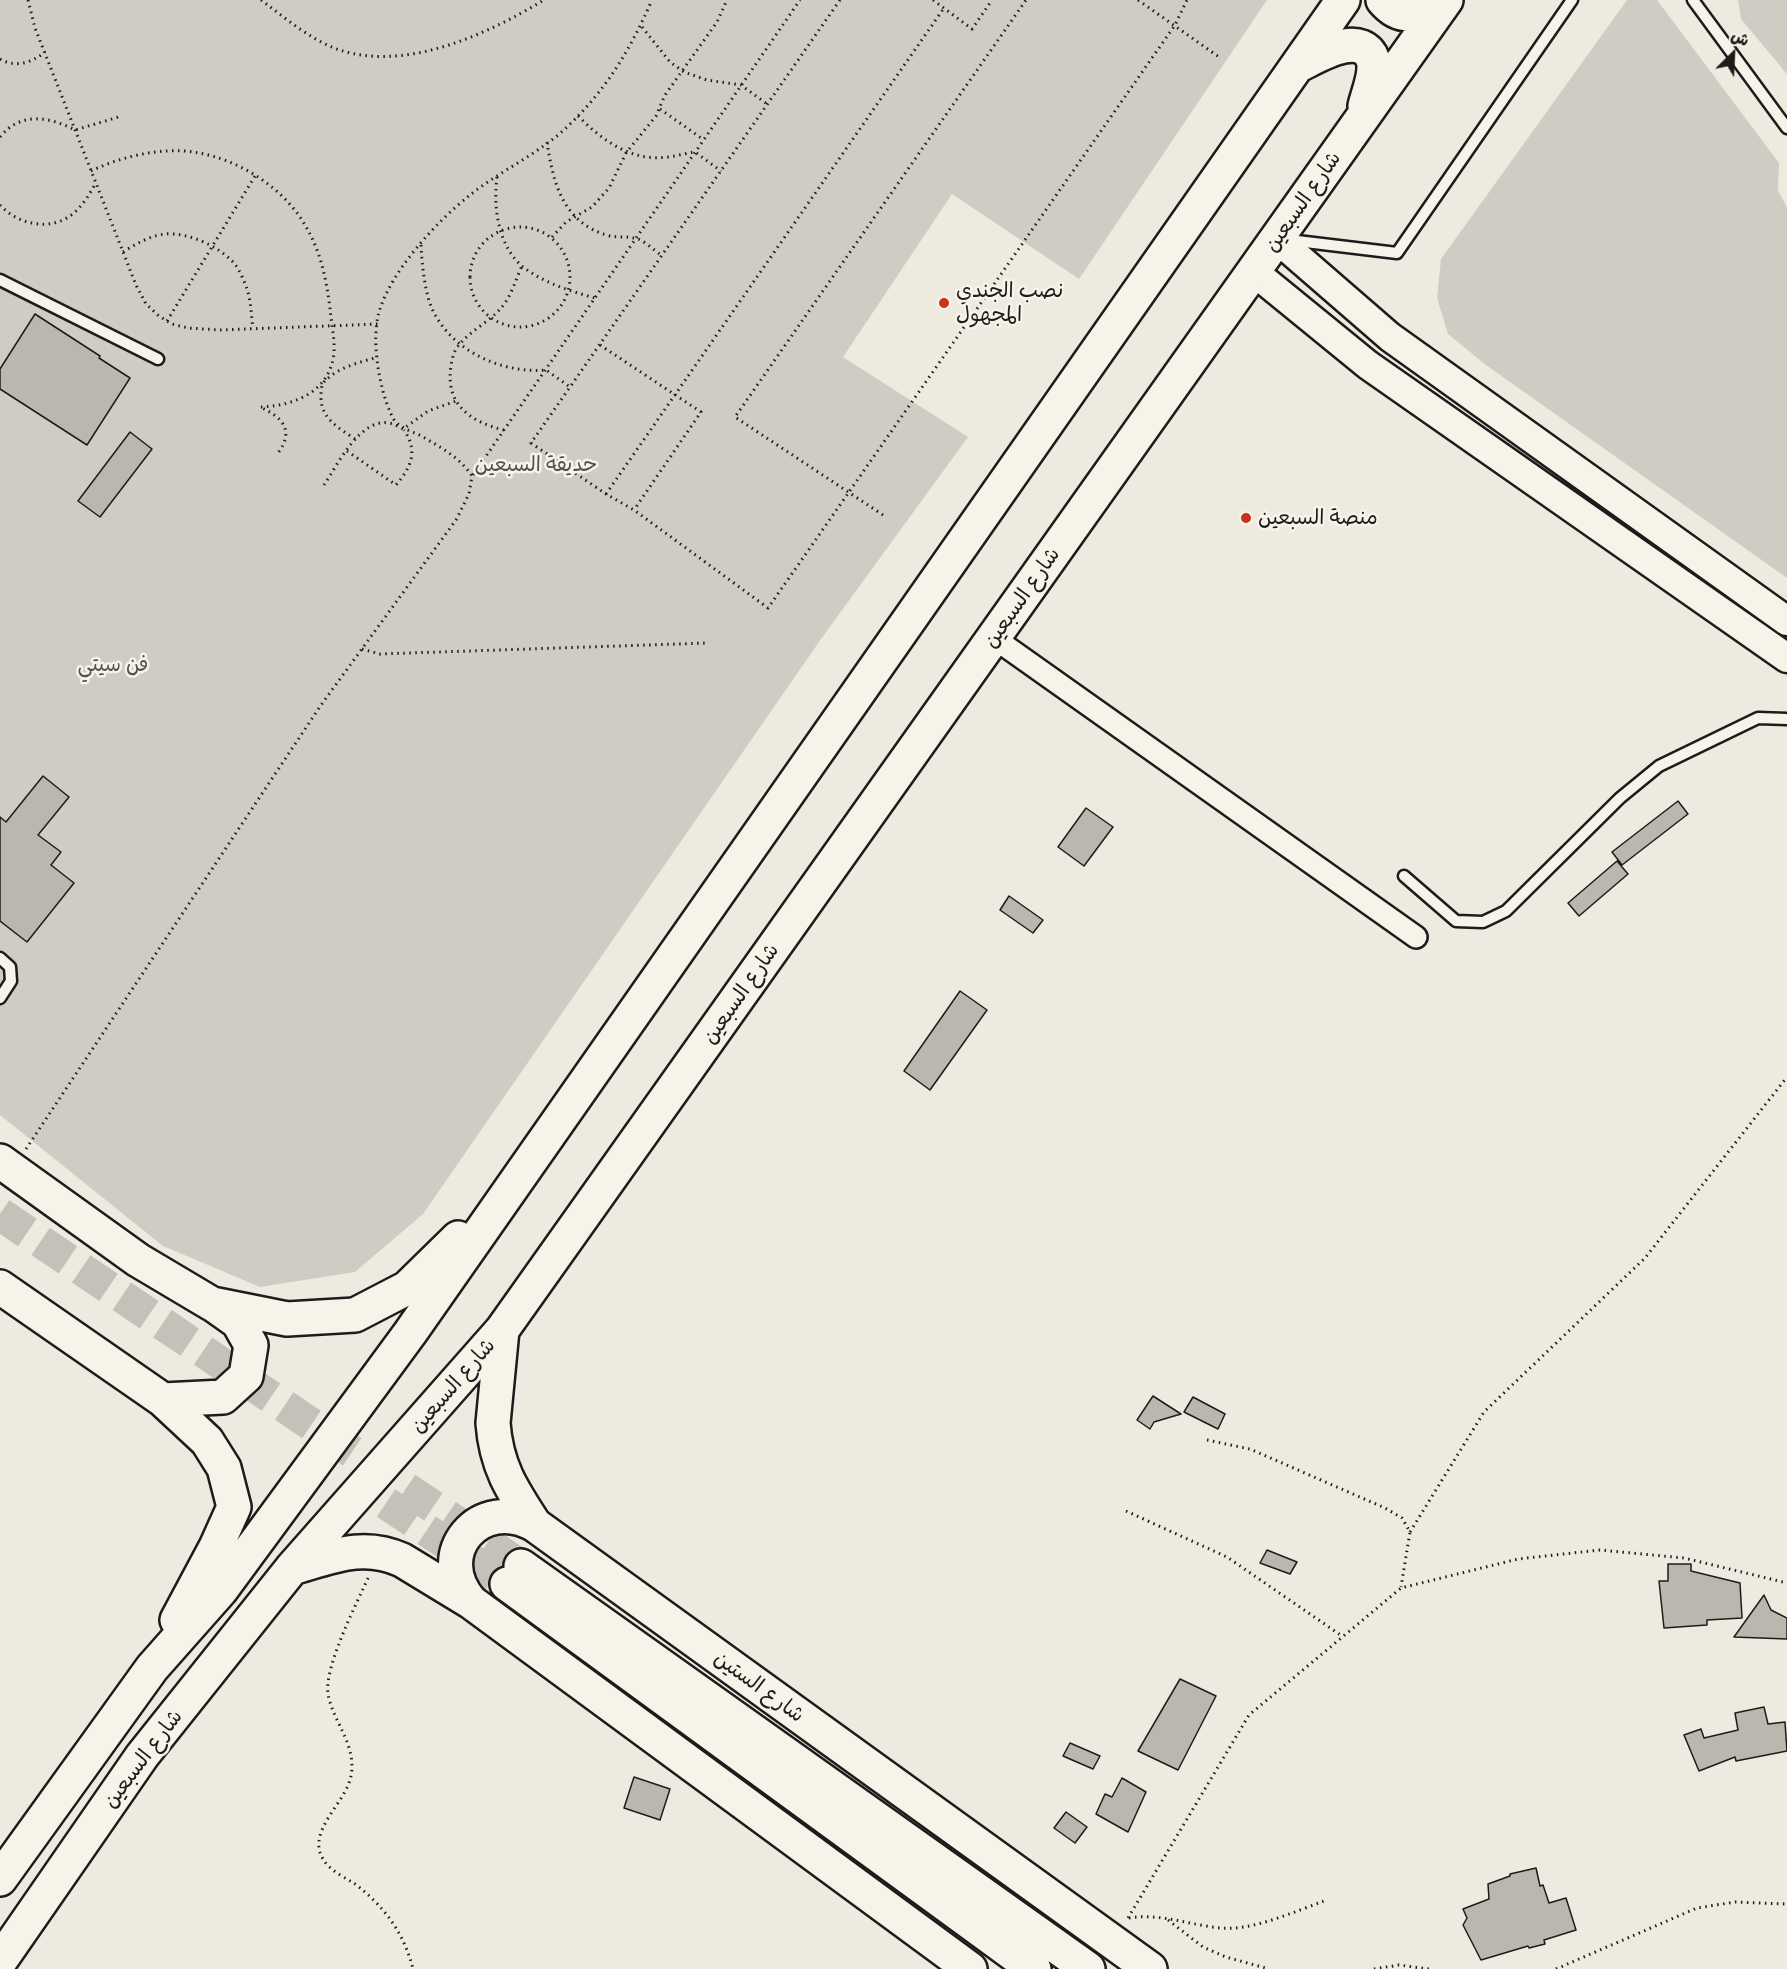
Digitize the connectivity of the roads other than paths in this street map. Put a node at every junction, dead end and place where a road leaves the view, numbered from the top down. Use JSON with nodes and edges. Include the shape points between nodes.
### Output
{"nodes":[{"id":1,"x":1343,"y":0,"type":"edge"},
{"id":2,"x":1383,"y":0,"type":"edge"},
{"id":3,"x":1445,"y":0,"type":"edge"},
{"id":4,"x":1572,"y":0,"type":"edge"},
{"id":5,"x":1693,"y":0,"type":"edge"},
{"id":6,"x":1297,"y":66,"type":"junction"},
{"id":7,"x":1363,"y":116,"type":"junction"},
{"id":8,"x":1787,"y":128,"type":"edge"},
{"id":9,"x":1276,"y":239,"type":"junction"},
{"id":10,"x":1254,"y":272,"type":"junction"},
{"id":11,"x":0,"y":280,"type":"edge"},
{"id":12,"x":158,"y":359,"type":"dead end"},
{"id":13,"x":1787,"y":621,"type":"edge"},
{"id":14,"x":994,"y":638,"type":"junction"},
{"id":15,"x":1787,"y":658,"type":"edge"},
{"id":16,"x":1787,"y":719,"type":"edge"},
{"id":17,"x":1404,"y":876,"type":"dead end"},
{"id":18,"x":1416,"y":937,"type":"dead end"},
{"id":19,"x":0,"y":958,"type":"edge"},
{"id":20,"x":0,"y":998,"type":"edge"},
{"id":21,"x":5,"y":1165,"type":"edge"},
{"id":22,"x":518,"y":1180,"type":"junction"},
{"id":23,"x":0,"y":1287,"type":"edge"},
{"id":24,"x":212,"y":1304,"type":"junction"},
{"id":25,"x":502,"y":1330,"type":"junction"},
{"id":26,"x":163,"y":1400,"type":"junction"},
{"id":27,"x":535,"y":1525,"type":"junction"},
{"id":28,"x":292,"y":1568,"type":"junction"},
{"id":29,"x":471,"y":1602,"type":"junction"},
{"id":30,"x":152,"y":1668,"type":"junction"},
{"id":31,"x":0,"y":1879,"type":"edge"},
{"id":32,"x":0,"y":1961,"type":"edge"},
{"id":33,"x":970,"y":1969,"type":"edge"},
{"id":34,"x":1034,"y":1969,"type":"edge"},
{"id":35,"x":1088,"y":1969,"type":"edge"},
{"id":36,"x":1150,"y":1969,"type":"edge"}],
"edges":[{"from":1,"to":6,"type":"main road"},
{"from":2,"to":3,"type":"main road","via":[[1402,13],[1419,14]]},
{"from":3,"to":7,"type":"main road","name":"شارع السبعين"},
{"from":4,"to":9,"type":"lane","via":[[1397,253]]},
{"from":5,"to":8,"type":"lane"},
{"from":6,"to":7,"type":"main road","via":[[1342,46],[1358,45],[1366,51],[1373,60],[1373,74]]},
{"from":6,"to":22,"type":"main road"},
{"from":7,"to":9,"type":"main road","name":"شارع السبعين"},
{"from":9,"to":10,"type":"main road","name":"شارع السبعين"},
{"from":9,"to":13,"type":"street","via":[[1390,337]]},
{"from":10,"to":14,"type":"main road","name":"شارع السبعين"},
{"from":10,"to":15,"type":"street","via":[[1368,365]]},
{"from":11,"to":12,"type":"lane"},
{"from":14,"to":18,"type":"street"},
{"from":14,"to":25,"type":"main road","name":"شارع السبعين"},
{"from":16,"to":17,"type":"lane","via":[[1758,718],[1659,766],[1620,798],[1506,910],[1483,922],[1456,921]]},
{"from":19,"to":20,"type":"lane","via":[[10,966],[11,981]]},
{"from":21,"to":24,"type":"main road","via":[[138,1260]]},
{"from":22,"to":24,"type":"main road","via":[[407,1288],[355,1315],[288,1319]]},
{"from":22,"to":30,"type":"main road","via":[[221,1590]]},
{"from":23,"to":26,"type":"main road"},
{"from":24,"to":26,"type":"main road","via":[[238,1322],[251,1345],[246,1376],[223,1397]]},
{"from":25,"to":27,"type":"main road","name":"شارع الستين","via":[[494,1438],[508,1482]]},
{"from":25,"to":28,"type":"main road","name":"شارع السبعين"},
{"from":26,"to":30,"type":"main road","via":[[207,1441],[224,1468],[234,1507]]},
{"from":27,"to":29,"type":"main road","via":[[524,1519],[499,1516],[486,1519],[466,1534],[459,1545],[455,1569],[460,1587]]},
{"from":27,"to":36,"type":"main road","name":"شارع الستين"},
{"from":28,"to":29,"type":"main road","via":[[353,1551],[379,1551],[402,1560]]},
{"from":28,"to":32,"type":"main road","name":"شارع السبعين","via":[[142,1756]]},
{"from":29,"to":33,"type":"main road"},
{"from":30,"to":31,"type":"main road"},
{"from":34,"to":35,"type":"main road","name":"شارع الستين","via":[[514,1575]]}]}
